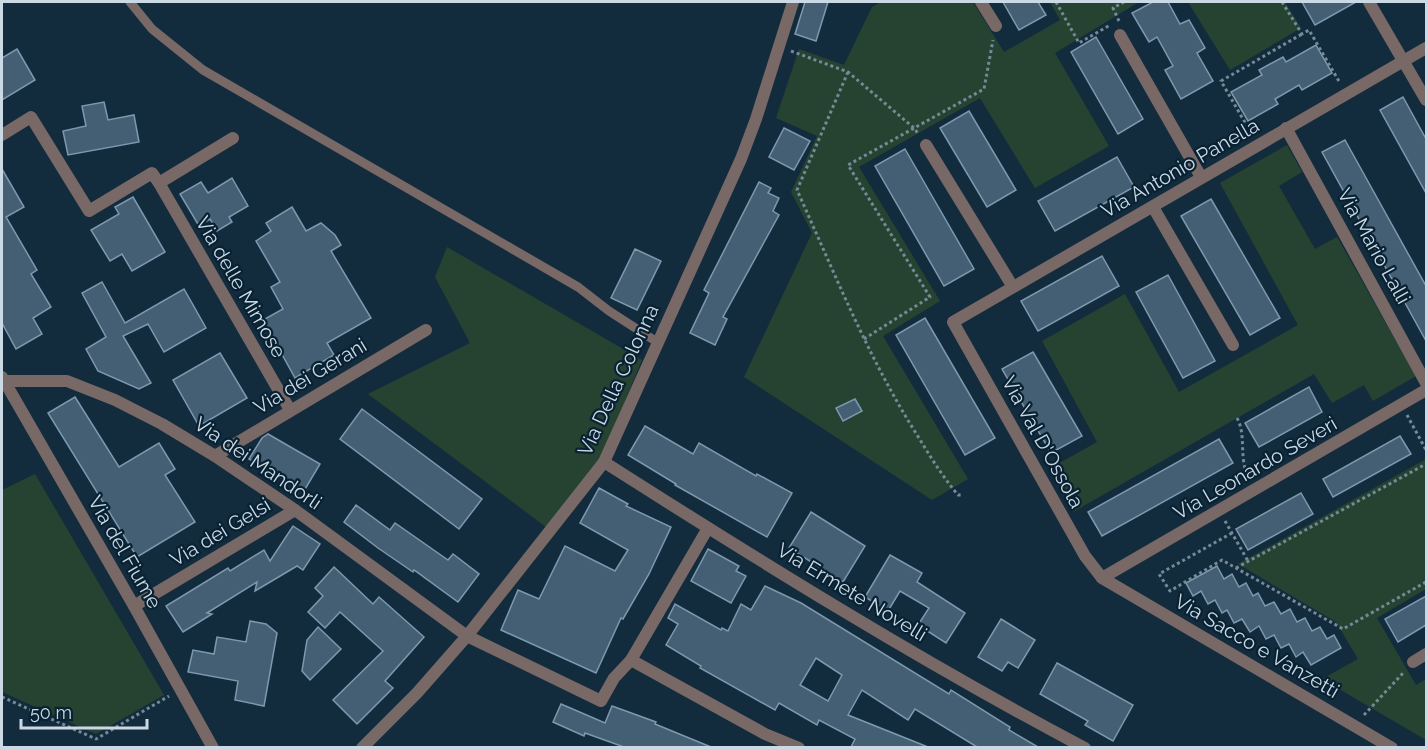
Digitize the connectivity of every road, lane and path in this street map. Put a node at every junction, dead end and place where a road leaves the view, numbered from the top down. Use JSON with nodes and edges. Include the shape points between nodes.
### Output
{"nodes":[{"id":1,"x":130,"y":2,"type":"edge"},
{"id":2,"x":981,"y":2,"type":"edge"},
{"id":3,"x":1056,"y":2,"type":"edge"},
{"id":4,"x":1124,"y":2,"type":"edge"},
{"id":5,"x":1282,"y":2,"type":"edge"},
{"id":6,"x":1369,"y":2,"type":"edge"},
{"id":7,"x":792,"y":3,"type":"edge"},
{"id":8,"x":996,"y":26,"type":"joint"},
{"id":9,"x":1302,"y":34,"type":"junction"},
{"id":10,"x":1120,"y":35,"type":"dead end"},
{"id":11,"x":778,"y":46,"type":"junction"},
{"id":12,"x":1426,"y":48,"type":"edge"},
{"id":13,"x":1404,"y":61,"type":"junction"},
{"id":14,"x":848,"y":72,"type":"junction"},
{"id":15,"x":1347,"y":95,"type":"junction"},
{"id":16,"x":1426,"y":100,"type":"edge"},
{"id":17,"x":914,"y":128,"type":"junction"},
{"id":18,"x":1286,"y":128,"type":"junction"},
{"id":19,"x":2,"y":135,"type":"edge"},
{"id":20,"x":233,"y":138,"type":"dead end"},
{"id":21,"x":926,"y":145,"type":"joint"},
{"id":22,"x":1258,"y":145,"type":"junction"},
{"id":23,"x":1201,"y":177,"type":"junction"},
{"id":24,"x":159,"y":183,"type":"junction"},
{"id":25,"x":1153,"y":207,"type":"junction"},
{"id":26,"x":1012,"y":287,"type":"junction"},
{"id":27,"x":953,"y":322,"type":"joint"},
{"id":28,"x":426,"y":330,"type":"dead end"},
{"id":29,"x":864,"y":339,"type":"junction"},
{"id":30,"x":657,"y":342,"type":"junction"},
{"id":31,"x":1233,"y":345,"type":"dead end"},
{"id":32,"x":3,"y":379,"type":"edge"},
{"id":33,"x":1426,"y":383,"type":"edge"},
{"id":34,"x":1426,"y":390,"type":"edge"},
{"id":35,"x":1402,"y":406,"type":"junction"},
{"id":36,"x":291,"y":410,"type":"junction"},
{"id":37,"x":1237,"y":418,"type":"dead end"},
{"id":38,"x":1426,"y":450,"type":"edge"},
{"id":39,"x":215,"y":456,"type":"junction"},
{"id":40,"x":604,"y":462,"type":"junction"},
{"id":41,"x":1426,"y":464,"type":"edge"},
{"id":42,"x":1256,"y":490,"type":"junction"},
{"id":43,"x":963,"y":495,"type":"dead end"},
{"id":44,"x":295,"y":510,"type":"junction"},
{"id":45,"x":1219,"y":511,"type":"junction"},
{"id":46,"x":708,"y":528,"type":"junction"},
{"id":47,"x":1232,"y":533,"type":"junction"},
{"id":48,"x":1248,"y":561,"type":"junction"},
{"id":49,"x":1236,"y":568,"type":"junction"},
{"id":50,"x":1102,"y":578,"type":"junction"},
{"id":51,"x":1426,"y":582,"type":"edge"},
{"id":52,"x":134,"y":606,"type":"junction"},
{"id":53,"x":466,"y":636,"type":"junction"},
{"id":54,"x":1426,"y":654,"type":"edge"},
{"id":55,"x":631,"y":660,"type":"junction"},
{"id":56,"x":1413,"y":662,"type":"joint"},
{"id":57,"x":181,"y":689,"type":"junction"},
{"id":58,"x":2,"y":697,"type":"edge"},
{"id":59,"x":1354,"y":725,"type":"junction"},
{"id":60,"x":367,"y":746,"type":"edge"},
{"id":61,"x":213,"y":747,"type":"edge"},
{"id":62,"x":800,"y":747,"type":"edge"},
{"id":63,"x":1085,"y":747,"type":"edge"},
{"id":64,"x":1392,"y":747,"type":"edge"}],
"edges":[{"from":1,"to":30,"type":"lane","via":[[152,29],[203,70],[578,287]]},
{"from":2,"to":8,"type":"street"},
{"from":3,"to":4,"type":"path","via":[[1079,43],[1119,19],[1113,8]]},
{"from":5,"to":9,"type":"path"},
{"from":6,"to":13,"type":"street"},
{"from":7,"to":11,"type":"street","name":"Via Della Colonna"},
{"from":8,"to":17,"type":"path","via":[[984,89]]},
{"from":9,"to":15,"type":"path","via":[[1310,30]]},
{"from":9,"to":22,"type":"path","via":[[1221,81]]},
{"from":10,"to":23,"type":"street"},
{"from":11,"to":14,"type":"path"},
{"from":11,"to":30,"type":"street","name":"Via Della Colonna","via":[[741,159]]},
{"from":12,"to":13,"type":"street","name":"Via Antonio Panella"},
{"from":13,"to":15,"type":"street","name":"Via Antonio Panella"},
{"from":13,"to":16,"type":"street"},
{"from":14,"to":17,"type":"path"},
{"from":14,"to":29,"type":"path","via":[[797,190]]},
{"from":15,"to":18,"type":"street","name":"Via Antonio Panella"},
{"from":17,"to":21,"type":"path"},
{"from":17,"to":29,"type":"path","via":[[848,165],[930,297]]},
{"from":18,"to":22,"type":"street","name":"Via Antonio Panella"},
{"from":18,"to":33,"type":"street","name":"Via Mario Lalli"},
{"from":19,"to":24,"type":"street","via":[[31,117],[89,211],[152,173]]},
{"from":20,"to":24,"type":"street"},
{"from":21,"to":26,"type":"street"},
{"from":22,"to":23,"type":"street","name":"Via Antonio Panella"},
{"from":23,"to":25,"type":"street","name":"Via Antonio Panella"},
{"from":24,"to":36,"type":"street","name":"Via delle Mimose"},
{"from":25,"to":26,"type":"street","name":"Via Antonio Panella"},
{"from":25,"to":31,"type":"street"},
{"from":26,"to":27,"type":"street","name":"Via Antonio Panella"},
{"from":27,"to":50,"type":"street","name":"Via Val D'Ossola","via":[[1085,556]]},
{"from":28,"to":36,"type":"street","name":"Via dei Gerani"},
{"from":29,"to":43,"type":"path","via":[[901,410],[944,478],[958,495]]},
{"from":30,"to":40,"type":"street","name":"Via Della Colonna"},
{"from":32,"to":39,"type":"street","name":"Via dei Mandorli","via":[[67,381],[115,400]]},
{"from":32,"to":52,"type":"street","name":"Via del Fiume"},
{"from":34,"to":35,"type":"street","name":"Via Leonardo Severi"},
{"from":35,"to":38,"type":"path"},
{"from":35,"to":42,"type":"street","name":"Via Leonardo Severi"},
{"from":36,"to":39,"type":"street","name":"Via dei Gerani"},
{"from":37,"to":42,"type":"path","via":[[1242,426],[1244,468]]},
{"from":39,"to":44,"type":"street","name":"Via dei Mandorli"},
{"from":40,"to":46,"type":"street","name":"Via Ermete Novelli"},
{"from":40,"to":53,"type":"street","name":"Via Della Colonna"},
{"from":41,"to":48,"type":"path"},
{"from":42,"to":45,"type":"street","name":"Via Leonardo Severi"},
{"from":44,"to":52,"type":"street","name":"Via dei Gelsi"},
{"from":44,"to":53,"type":"street","name":"Via dei Mandorli"},
{"from":45,"to":47,"type":"path"},
{"from":45,"to":50,"type":"street","name":"Via Leonardo Severi"},
{"from":46,"to":55,"type":"street"},
{"from":46,"to":63,"type":"street","name":"Via Ermete Novelli","via":[[996,700]]},
{"from":47,"to":48,"type":"path"},
{"from":47,"to":49,"type":"path","via":[[1160,574],[1170,591],[1222,560]]},
{"from":48,"to":49,"type":"path"},
{"from":49,"to":51,"type":"path","via":[[1343,629]]},
{"from":50,"to":59,"type":"street","name":"Via Sacco e Vanzetti"},
{"from":52,"to":57,"type":"street","name":"Via del Fiume"},
{"from":53,"to":55,"type":"street","name":"Via dei Mandorli","via":[[601,701],[614,678]]},
{"from":53,"to":60,"type":"street","name":"Via Della Colonna"},
{"from":54,"to":56,"type":"street"},
{"from":55,"to":62,"type":"street","via":[[765,734]]},
{"from":56,"to":59,"type":"path"},
{"from":57,"to":58,"type":"path","via":[[96,739]]},
{"from":57,"to":61,"type":"street","name":"Via del Fiume"},
{"from":59,"to":64,"type":"street","name":"Via Sacco e Vanzetti"}]}
